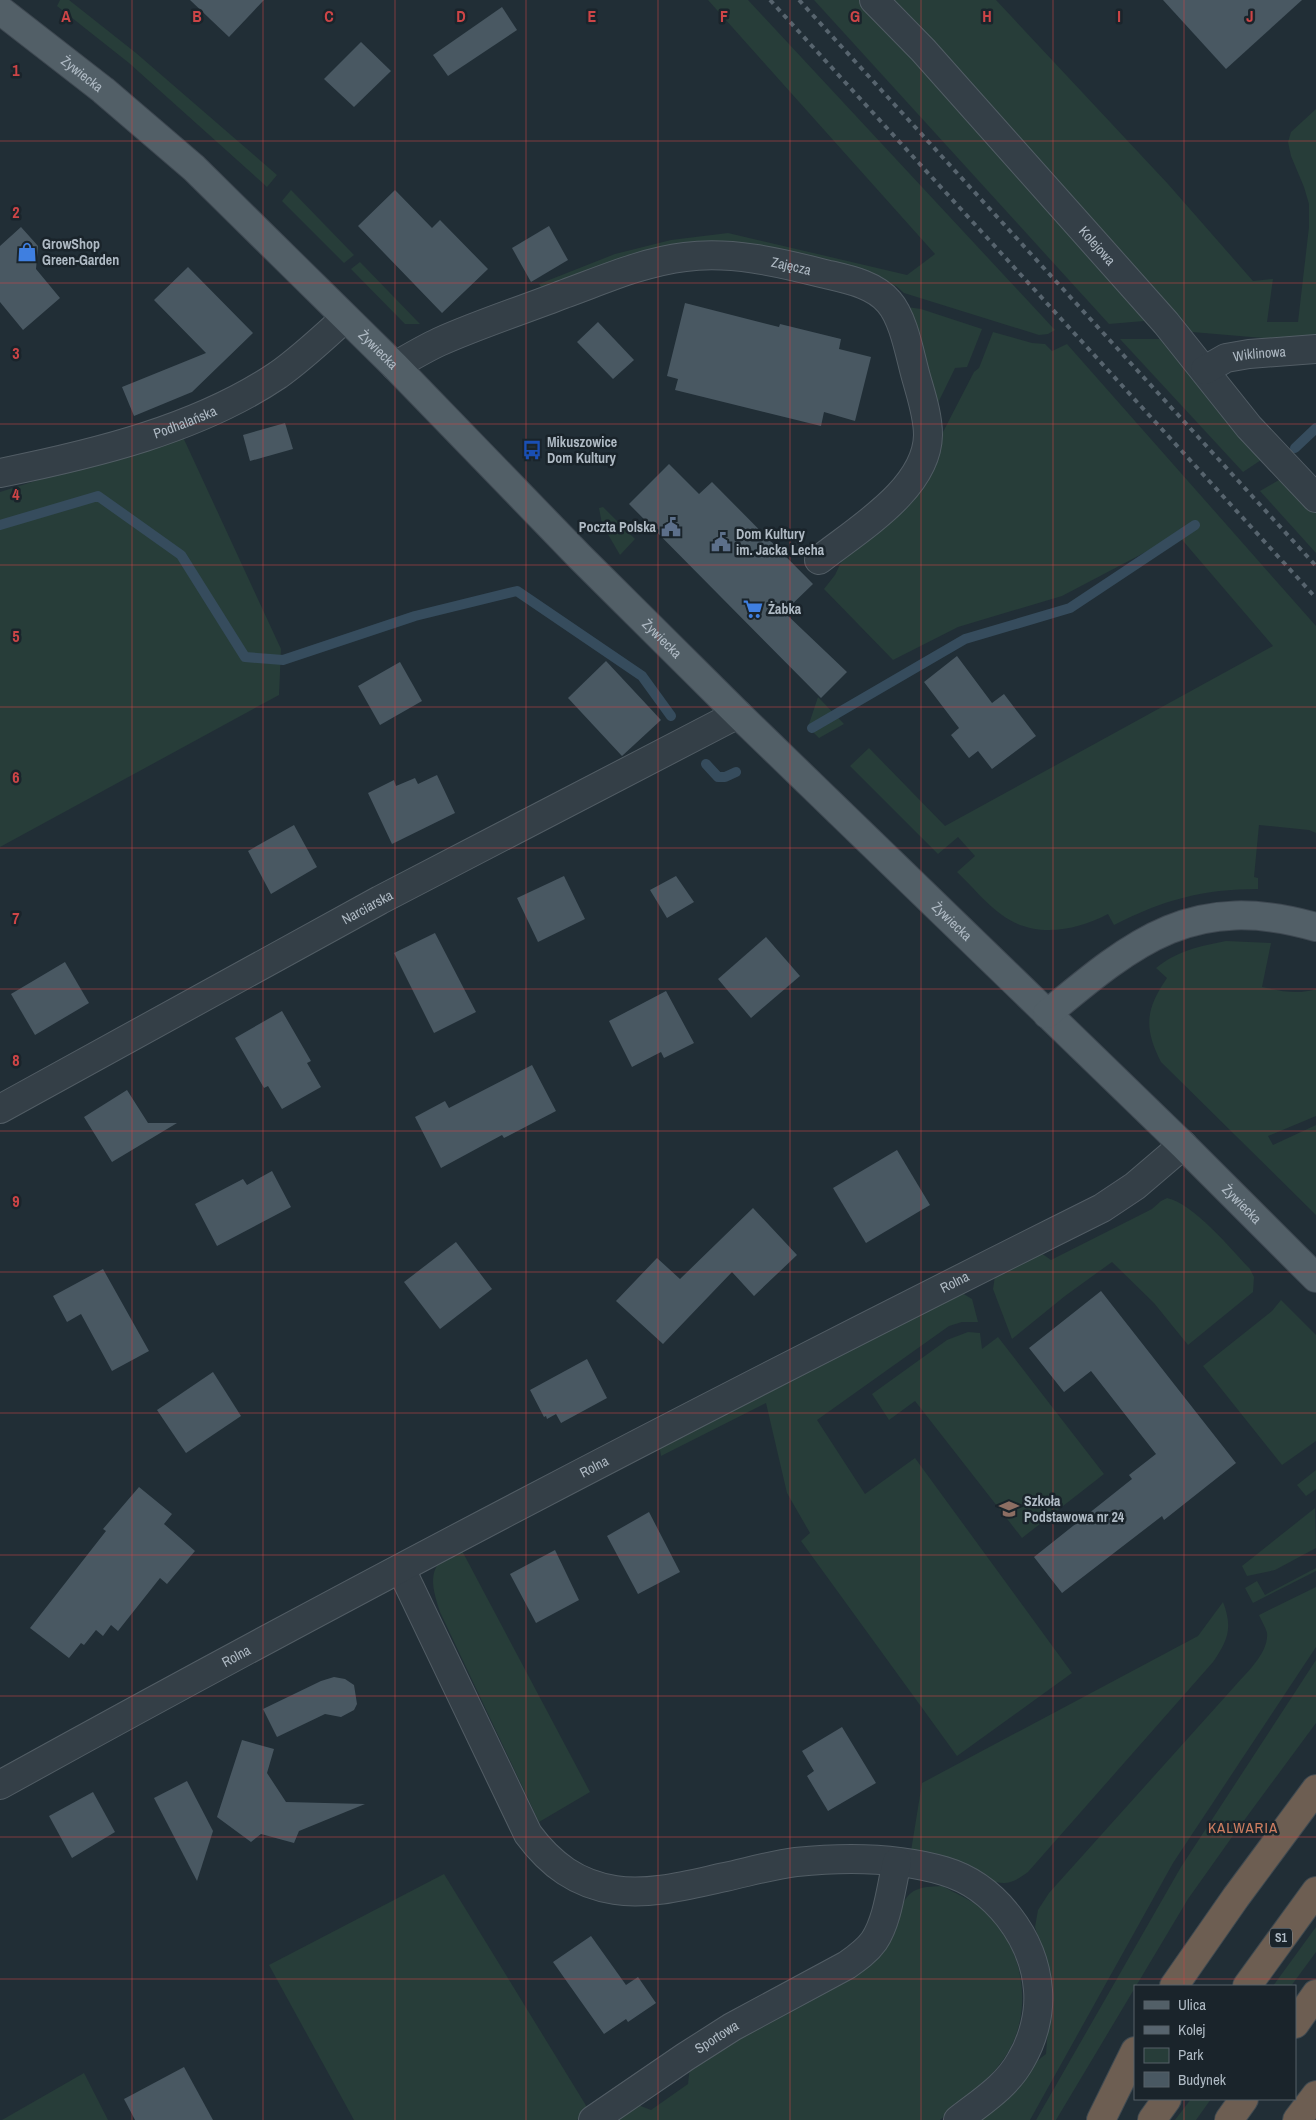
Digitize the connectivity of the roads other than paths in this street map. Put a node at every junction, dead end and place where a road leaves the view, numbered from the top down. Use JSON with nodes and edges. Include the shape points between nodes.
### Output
{"nodes":[{"id":1,"x":874,"y":0,"type":"edge"},
{"id":2,"x":0,"y":10,"type":"edge"},
{"id":3,"x":345,"y":318,"type":"junction"},
{"id":4,"x":1316,"y":349,"type":"edge"},
{"id":5,"x":395,"y":366,"type":"junction"},
{"id":6,"x":1205,"y":370,"type":"junction"},
{"id":7,"x":0,"y":474,"type":"edge"},
{"id":8,"x":1316,"y":498,"type":"edge"},
{"id":9,"x":819,"y":560,"type":"dead end"},
{"id":10,"x":738,"y":714,"type":"junction"},
{"id":11,"x":1316,"y":927,"type":"edge"},
{"id":12,"x":1047,"y":1014,"type":"junction"},
{"id":13,"x":0,"y":1109,"type":"edge"},
{"id":14,"x":1183,"y":1145,"type":"junction"},
{"id":15,"x":1316,"y":1278,"type":"edge"},
{"id":16,"x":402,"y":1569,"type":"junction"},
{"id":17,"x":0,"y":1785,"type":"edge"},
{"id":18,"x":1316,"y":1789,"type":"edge"},
{"id":19,"x":897,"y":1862,"type":"junction"},
{"id":20,"x":1316,"y":1891,"type":"edge"},
{"id":21,"x":1175,"y":1985,"type":"edge"},
{"id":22,"x":1248,"y":1985,"type":"edge"},
{"id":23,"x":1316,"y":1994,"type":"edge"},
{"id":24,"x":1296,"y":2023,"type":"edge"},
{"id":25,"x":1134,"y":2054,"type":"edge"},
{"id":26,"x":1316,"y":2095,"type":"edge"},
{"id":27,"x":1166,"y":2100,"type":"edge"},
{"id":28,"x":1243,"y":2100,"type":"edge"},
{"id":29,"x":593,"y":2120,"type":"edge"},
{"id":30,"x":958,"y":2120,"type":"edge"},
{"id":31,"x":1101,"y":2120,"type":"edge"},
{"id":32,"x":1152,"y":2120,"type":"edge"},
{"id":33,"x":1229,"y":2120,"type":"edge"},
{"id":34,"x":1297,"y":2120,"type":"edge"}],
"edges":[{"from":1,"to":6,"type":"street","name":"Kolejowa","via":[[929,57]]},
{"from":2,"to":3,"type":"main road","name":"Żywiecka","via":[[103,90],[194,168]]},
{"from":3,"to":5,"type":"main road","name":"Żywiecka"},
{"from":3,"to":7,"type":"street","name":"Podhalańska","via":[[278,375],[200,416],[80,457]]},
{"from":4,"to":6,"type":"street","name":"Wiklinowa","via":[[1226,358]]},
{"from":5,"to":9,"type":"street","name":"Zajęcza","via":[[438,342],[521,310],[640,268],[684,257],[718,255],[799,268],[862,284],[880,292],[898,319],[924,408],[928,434],[925,452],[914,477],[895,500]]},
{"from":5,"to":10,"type":"main road","name":"Żywiecka"},
{"from":6,"to":8,"type":"street","name":"Kolejowa","via":[[1249,427]]},
{"from":10,"to":12,"type":"main road","name":"Żywiecka"},
{"from":10,"to":13,"type":"street","name":"Narciarska","via":[[380,900]]},
{"from":11,"to":12,"type":"main road","via":[[1281,917],[1229,915],[1198,920],[1160,933],[1115,960]]},
{"from":12,"to":14,"type":"main road","name":"Żywiecka"},
{"from":14,"to":15,"type":"main road","name":"Żywiecka"},
{"from":14,"to":16,"type":"street","name":"Rolna","via":[[1135,1186],[1102,1208],[838,1340]]},
{"from":16,"to":17,"type":"street","name":"Rolna"},
{"from":16,"to":19,"type":"street","via":[[528,1834],[541,1852],[577,1879],[616,1890],[634,1891],[678,1887],[794,1863],[845,1859]]},
{"from":18,"to":21,"type":"highway"},
{"from":19,"to":29,"type":"street","name":"Sportowa","via":[[882,1923],[874,1941],[863,1954],[732,2027]]},
{"from":19,"to":30,"type":"street","via":[[945,1871],[976,1886],[1006,1910],[1022,1937],[1036,1981],[1037,2013],[1022,2059],[1010,2076]]},
{"from":20,"to":22,"type":"highway","number":"S1"},
{"from":23,"to":24,"type":"highway"},
{"from":25,"to":31,"type":"highway"},
{"from":26,"to":34,"type":"highway"},
{"from":27,"to":32,"type":"highway"},
{"from":28,"to":33,"type":"highway"}]}
